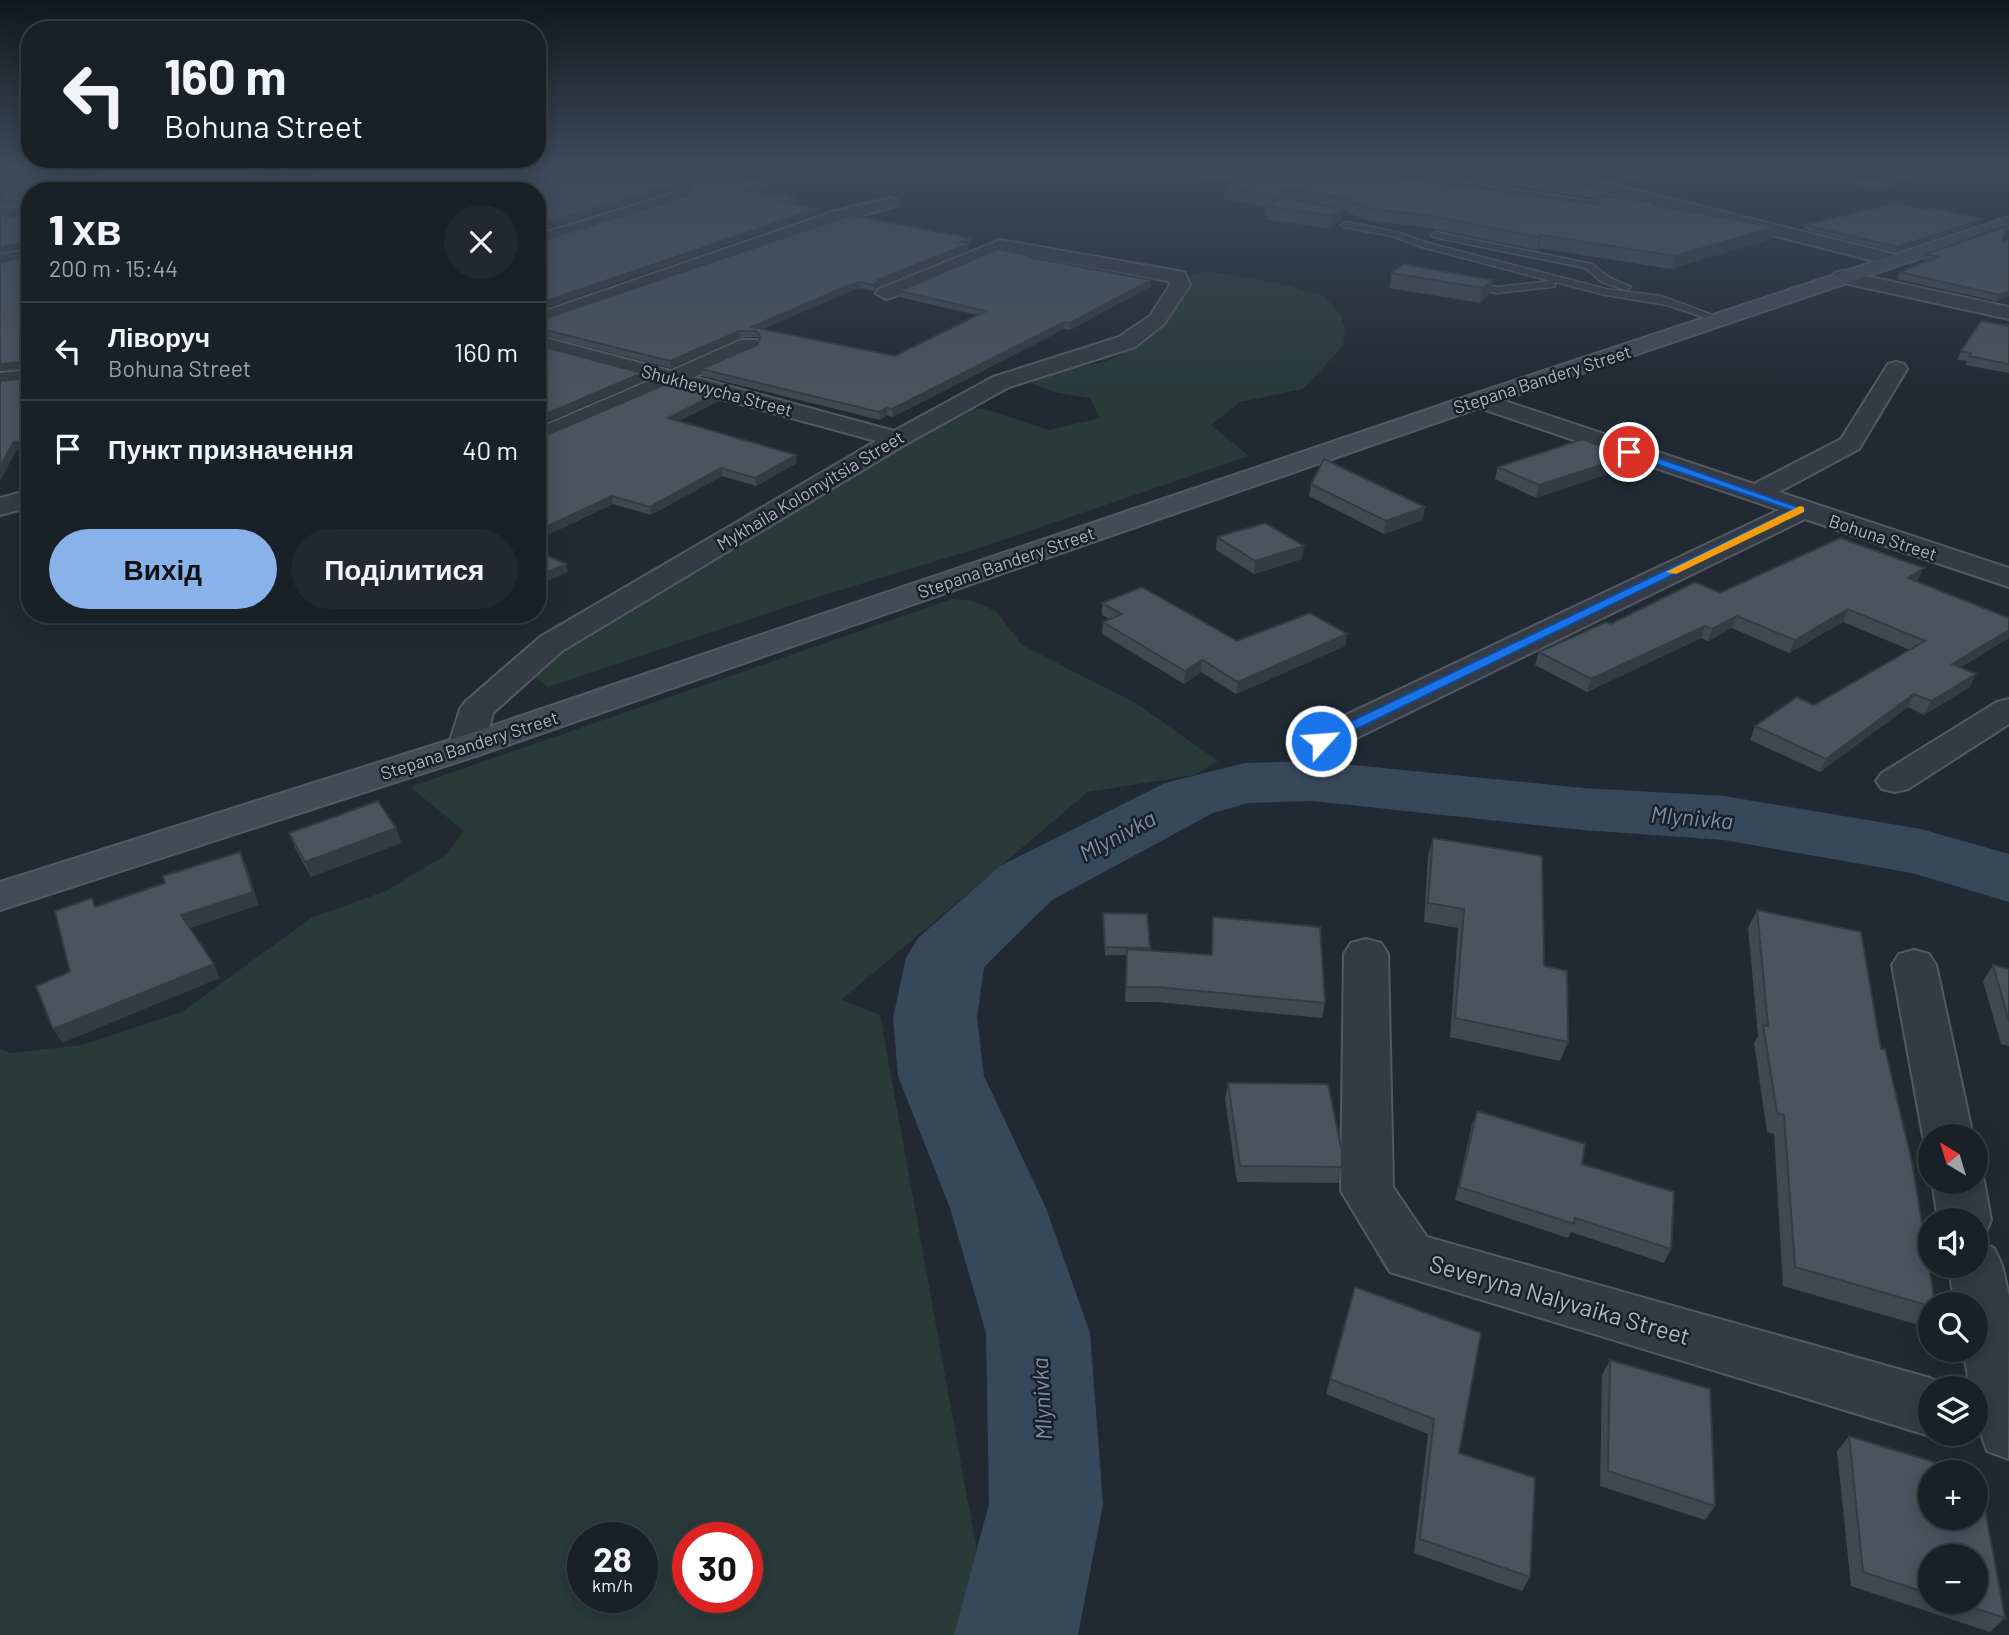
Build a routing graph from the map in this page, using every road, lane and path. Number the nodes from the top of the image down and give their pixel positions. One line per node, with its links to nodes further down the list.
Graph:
1 (768, 240): 15 (street)
2 (1414, 240): 11 (lane)
3 (1460, 240): 13 (lane)
4 (1813, 240): 8 (street)
5 (1954, 240): 8 (main road, Stepana Bandery Street)
6 (21, 256): 7 (street)
7 (0, 260)
8 (1894, 260): 9 (main road, Stepana Bandery Street)
9 (1842, 277): 14 (street); 16 (main road, Stepana Bandery Street)
10 (1459, 283): 11 (lane)
11 (1570, 283): 13 (lane)
12 (886, 293): 25 (street, Mykhaila Kolomyitsia Street)
13 (1668, 302): 16 (lane)
14 (2009, 313)
15 (546, 318)
16 (1720, 320): 23 (main road, Stepana Bandery Street)
17 (546, 344): 20 (street, Shukhevycha Street)
18 (749, 345): 20 (street)
19 (1896, 369): 26 (street)
20 (674, 377): 24 (street); 25 (street, Shukhevycha Street)
21 (21, 378): 22 (street)
22 (0, 380)
23 (1479, 400): 26 (street, Bohuna Street); 33 (main road, Stepana Bandery Street)
24 (546, 434)
25 (897, 439): 33 (street, Mykhaila Kolomyitsia Street)
26 (1755, 494): 29 (street, Bohuna Street)
27 (21, 501): 28 (street)
28 (0, 508)
29 (1801, 510): 30 (street, Bohuna Street); 32 (street)
30 (2009, 578)
31 (2009, 709): 34 (street)
32 (1321, 741)
33 (466, 747): 35 (main road, Stepana Bandery Street)
34 (1895, 781)
35 (0, 896)
36 (1366, 954): 40 (street, Severyna Nalyvaika Street)
37 (1914, 965): 38 (street)
38 (1946, 1124)
39 (1978, 1278): 42 (street)
40 (1918, 1403)
41 (1988, 1424): 42 (street)
42 (2009, 1430)

